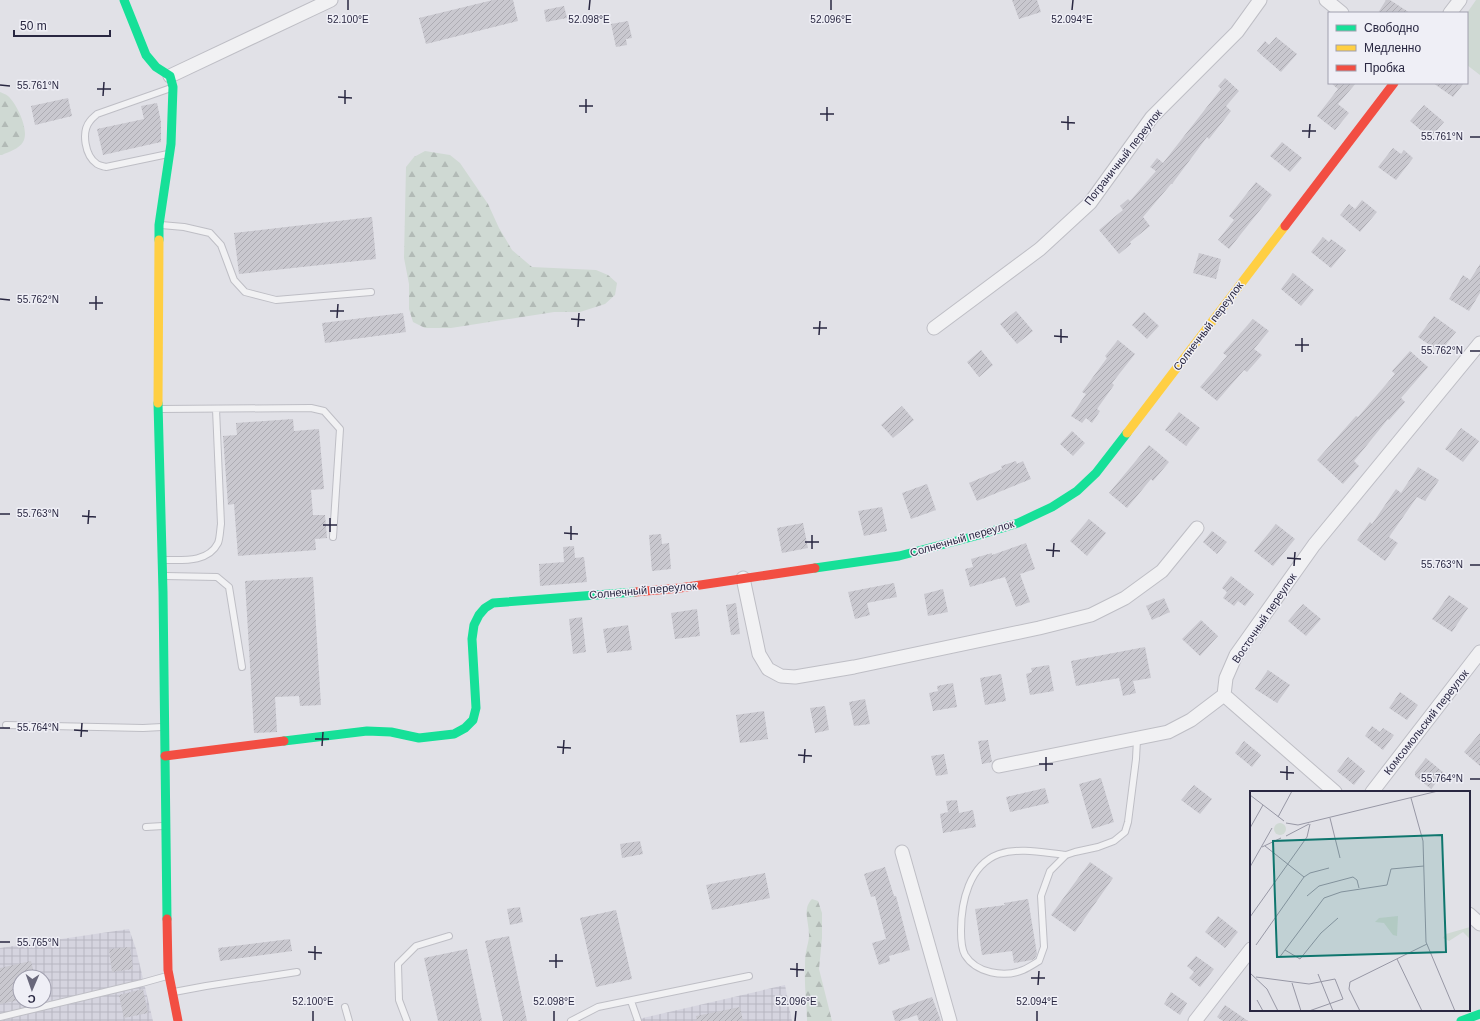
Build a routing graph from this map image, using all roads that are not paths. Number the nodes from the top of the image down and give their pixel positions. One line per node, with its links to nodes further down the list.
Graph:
1 (124, 0): 8 (street)
2 (331, 0): 8 (street)
3 (1260, 0): 13 (street, Пограничный переулок)
4 (1326, 0): 6 (street)
5 (1460, 0): 7 (street)
6 (1341, 12)
7 (1451, 12)
8 (171, 82): 10 (street); 10 (lane)
9 (1393, 84): 21 (street, Солнечный переулок)
10 (170, 153): 11 (street)
11 (159, 225): 12 (lane); 15 (street)
12 (371, 292)
13 (934, 328)
14 (1480, 343): 24 (street, Восточный переулок)
15 (158, 409): 16 (lane); 19 (street)
16 (216, 409): 18 (lane); 19 (lane)
17 (1198, 528): 21 (street)
18 (333, 537)
19 (162, 560): 20 (street)
20 (163, 576): 23 (lane); 26 (street)
21 (743, 578): 28 (street, Солнечный переулок)
22 (1480, 652): 31 (street, Комсомольский переулок)
23 (242, 667)
24 (1224, 695): 27 (street); 30 (street)
25 (6, 725): 26 (lane)
26 (165, 727): 28 (street)
27 (1138, 739): 29 (street); 35 (lane)
28 (165, 756): 33 (street)
29 (999, 766)
30 (1334, 791)
31 (1373, 791)
32 (146, 826): 33 (lane)
33 (165, 826): 41 (street)
34 (902, 852): 53 (street)
35 (1066, 855): 35 (lane)
36 (1470, 915): 37 (street)
37 (1480, 924)
38 (449, 936): 50 (lane)
39 (1250, 950): 54 (street)
40 (296, 972): 43 (lane)
41 (169, 975): 43 (street); 47 (lane)
42 (749, 976): 44 (lane)
43 (172, 992): 48 (street)
44 (631, 1001): 51 (lane); 52 (lane)
45 (345, 1007): 49 (lane)
46 (1480, 1014): 55 (street)
47 (0, 1017)
48 (178, 1021)
49 (349, 1021)
50 (407, 1021)
51 (571, 1021)
52 (638, 1021)
53 (950, 1021)
54 (1195, 1021)
55 (1461, 1021)

